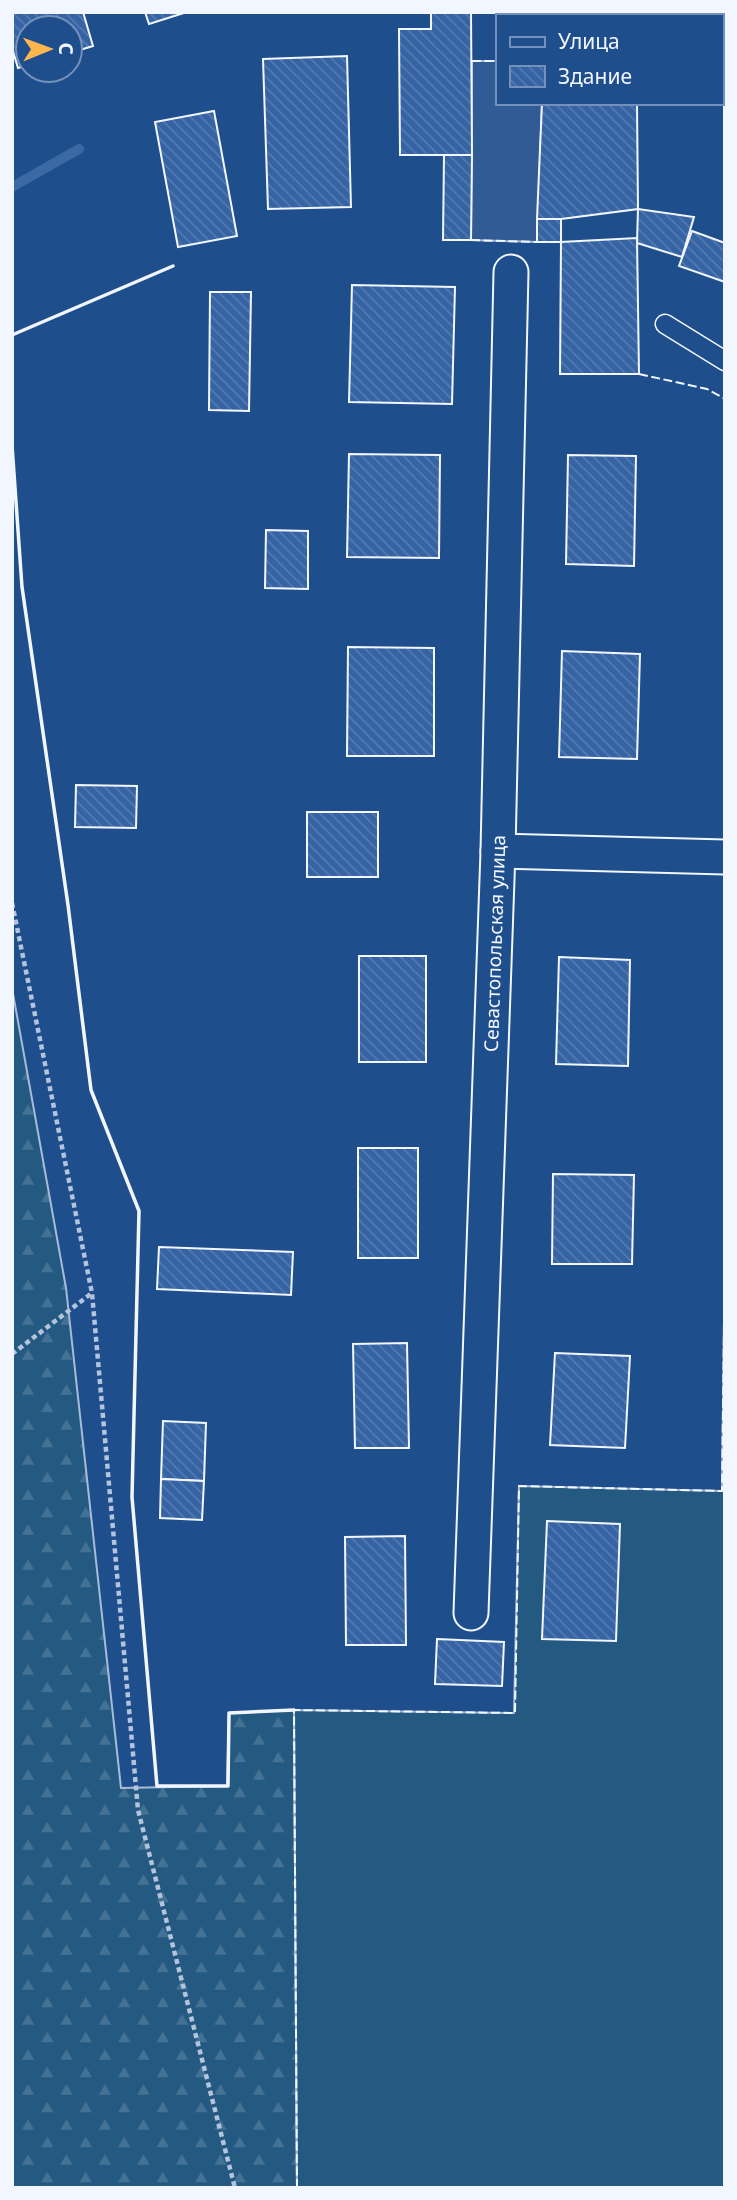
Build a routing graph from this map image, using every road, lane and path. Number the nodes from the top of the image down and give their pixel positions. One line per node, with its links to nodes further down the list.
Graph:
1 (511, 272): 4 (street, Севастопольская улица)
2 (666, 324): 3 (lane)
3 (725, 361)
4 (498, 851): 5 (street); 9 (street, Севастопольская улица)
5 (725, 857)
6 (12, 903): 7 (path)
7 (92, 1293): 8 (path); 10 (path)
8 (12, 1354)
9 (471, 1613)
10 (235, 2188)

